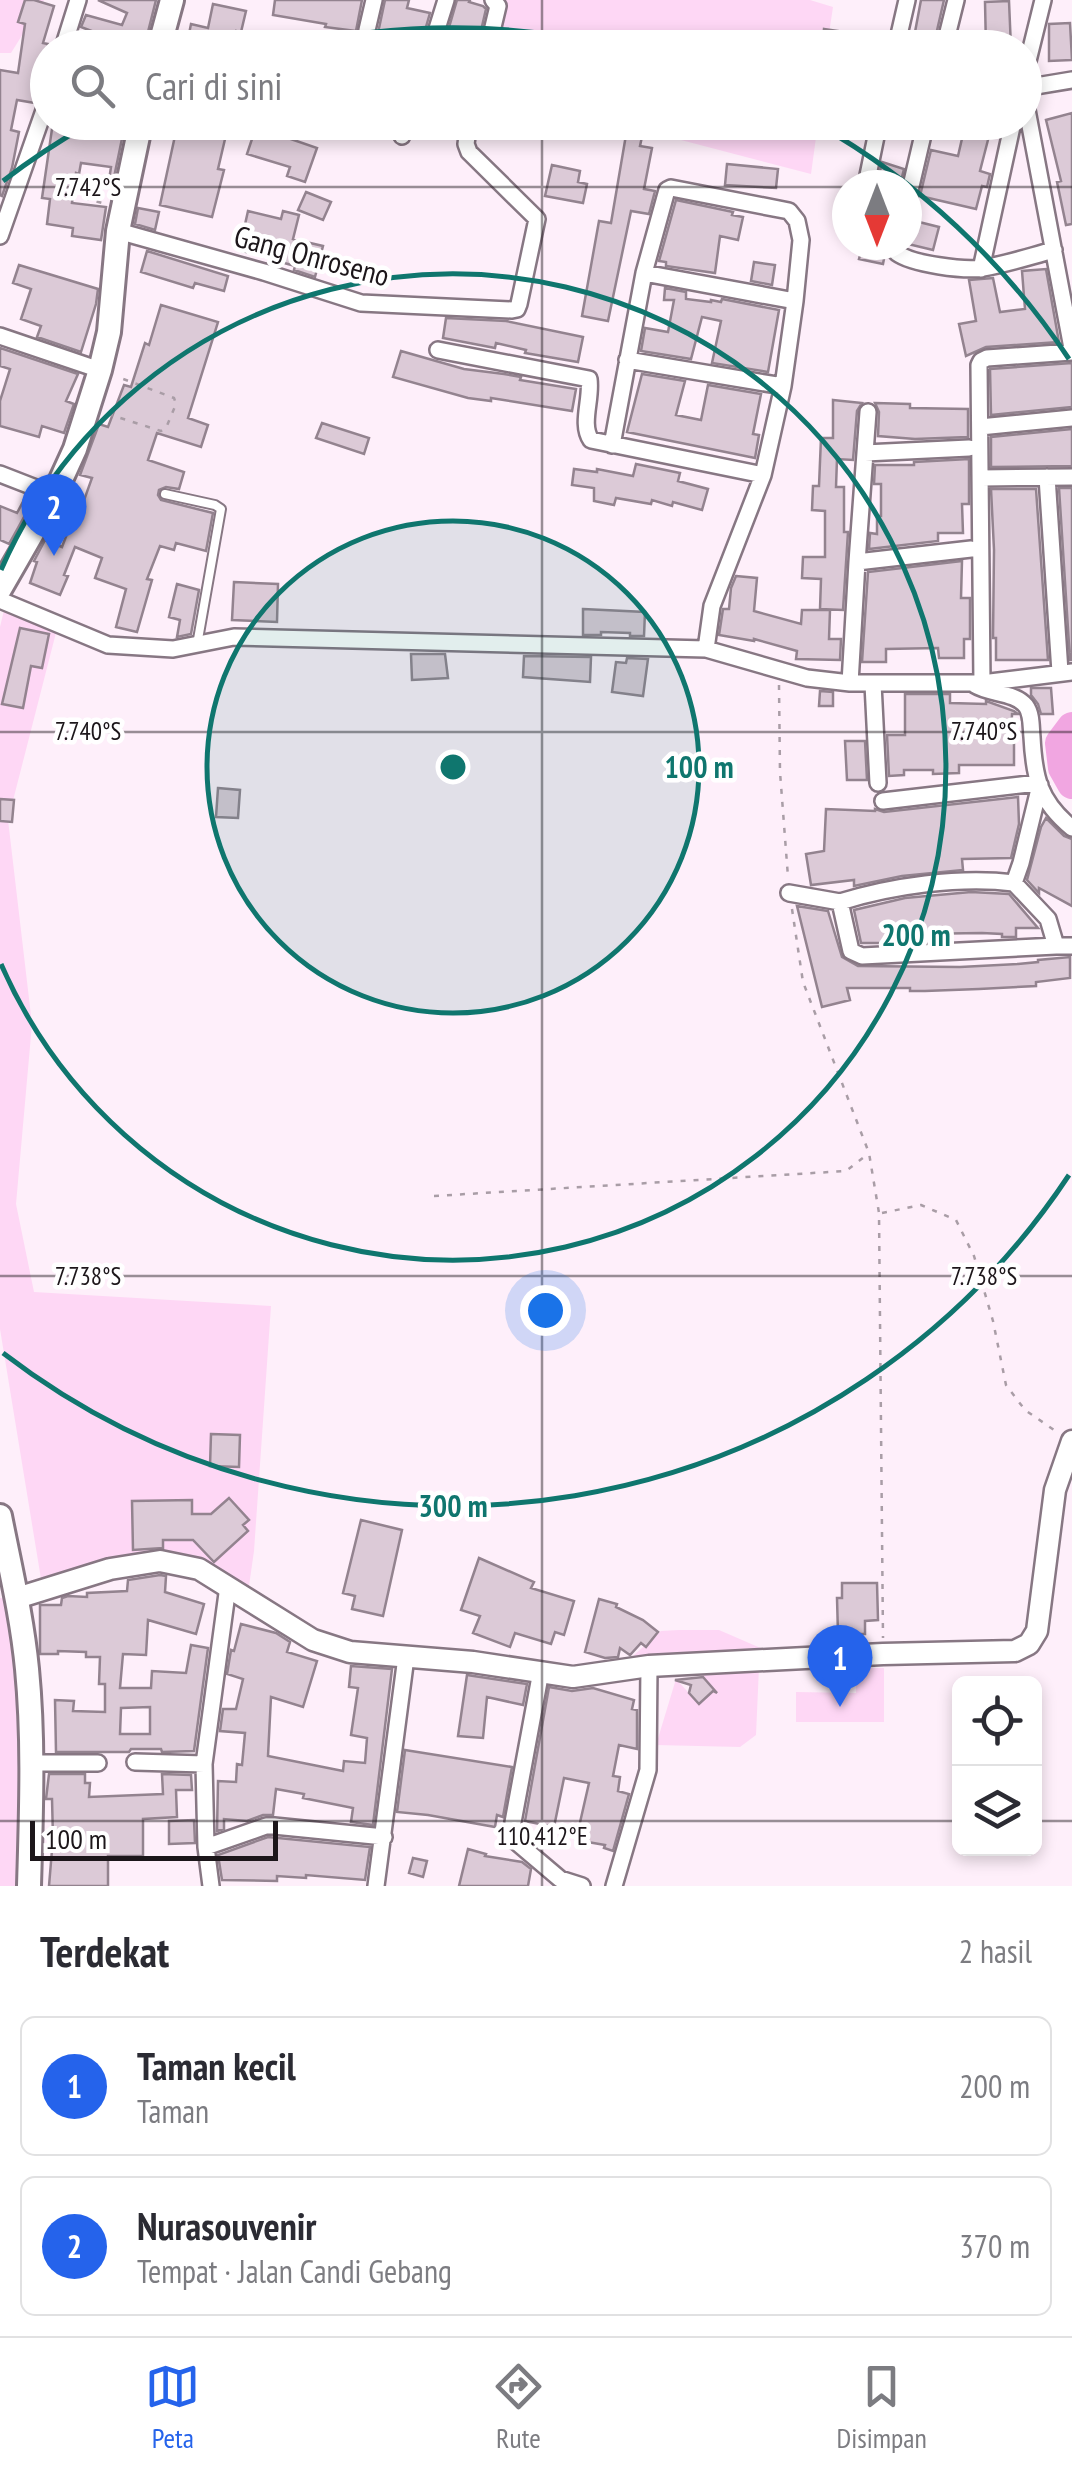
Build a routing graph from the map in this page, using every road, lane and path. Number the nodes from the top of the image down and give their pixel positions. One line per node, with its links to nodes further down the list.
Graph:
1 (78, 0): 9 (street)
2 (172, 0): 10 (main road)
3 (374, 0): 11 (street)
4 (446, 0): 12 (street)
5 (493, 0): 13 (street)
6 (907, 0): 14 (street)
7 (956, 0): 15 (street)
8 (1044, 0): 16 (street)
9 (69, 30)
10 (164, 30)
11 (367, 30)
12 (437, 30)
13 (492, 30)
14 (900, 30)
15 (948, 30)
16 (1036, 30)
17 (1072, 80): 18 (street)
18 (1042, 87)
19 (34, 140): 29 (street)
20 (137, 140): 28 (main road)
21 (467, 140): 28 (street, Gang Onroseno)
22 (876, 140): 26 (street)
23 (922, 140): 27 (street)
24 (1009, 140): 32 (street)
25 (1032, 140): 30 (street)
26 (869, 170)
27 (915, 170)
28 (118, 231): 39 (main road)
29 (0, 236)
30 (1054, 250): 32 (street); 37 (street)
31 (911, 260): 32 (street)
32 (981, 269)
33 (644, 273): 34 (street); 34 (street); 38 (street)
34 (795, 301): 40 (street)
35 (0, 336): 39 (street)
36 (438, 350): 45 (street)
37 (1072, 350): 44 (street)
38 (628, 360): 40 (street); 45 (street)
39 (100, 370): 41 (main road); 41 (path)
40 (784, 386): 49 (street)
41 (88, 408): 53 (main road)
42 (868, 412): 47 (street)
43 (1072, 418): 44 (street)
44 (980, 427): 50 (street)
45 (612, 445): 49 (street)
46 (969, 448): 47 (street)
47 (866, 453): 56 (street)
48 (0, 474): 53 (street)
49 (763, 475): 60 (street)
50 (982, 478): 51 (street); 64 (street)
51 (1047, 478): 52 (street); 62 (street)
52 (1072, 478)
53 (54, 494): 57 (main road)
54 (165, 494): 59 (lane)
55 (971, 549): 56 (street)
56 (857, 562): 63 (street)
57 (0, 589)
58 (0, 600): 59 (street)
59 (196, 646): 60 (street)
60 (706, 649): 61 (street)
61 (778, 670): 63 (street); 71 (path)
62 (1066, 672): 64 (street)
63 (850, 683): 65 (street)
64 (977, 683): 65 (street); 67 (street)
65 (873, 684): 66 (street)
66 (878, 783)
67 (1038, 784): 68 (street); 69 (street); 70 (street)
68 (883, 801)
69 (1072, 828)
70 (1014, 883): 72 (street); 73 (street)
71 (790, 893): 72 (street); 74 (path)
72 (840, 902): 73 (street)
73 (1064, 946)
74 (869, 1153): 75 (path); 76 (path)
75 (434, 1196)
76 (879, 1213): 77 (path); 81 (path)
77 (1071, 1441): 81 (street)
78 (0, 1516): 80 (main road)
79 (228, 1586): 80 (street); 82 (street); 88 (street)
80 (17, 1598): 86 (main road)
81 (883, 1654): 83 (street)
82 (406, 1657): 84 (street); 89 (street)
83 (650, 1666): 84 (street); 95 (street)
84 (541, 1671): 94 (street)
85 (135, 1762): 88 (street)
86 (30, 1763): 87 (street); 91 (main road)
87 (98, 1763)
88 (204, 1764): 90 (street)
89 (384, 1836): 90 (street); 93 (street)
90 (206, 1848): 92 (street)
91 (28, 1886)
92 (211, 1886)
93 (376, 1886)
94 (582, 1886)
95 (614, 1886)

